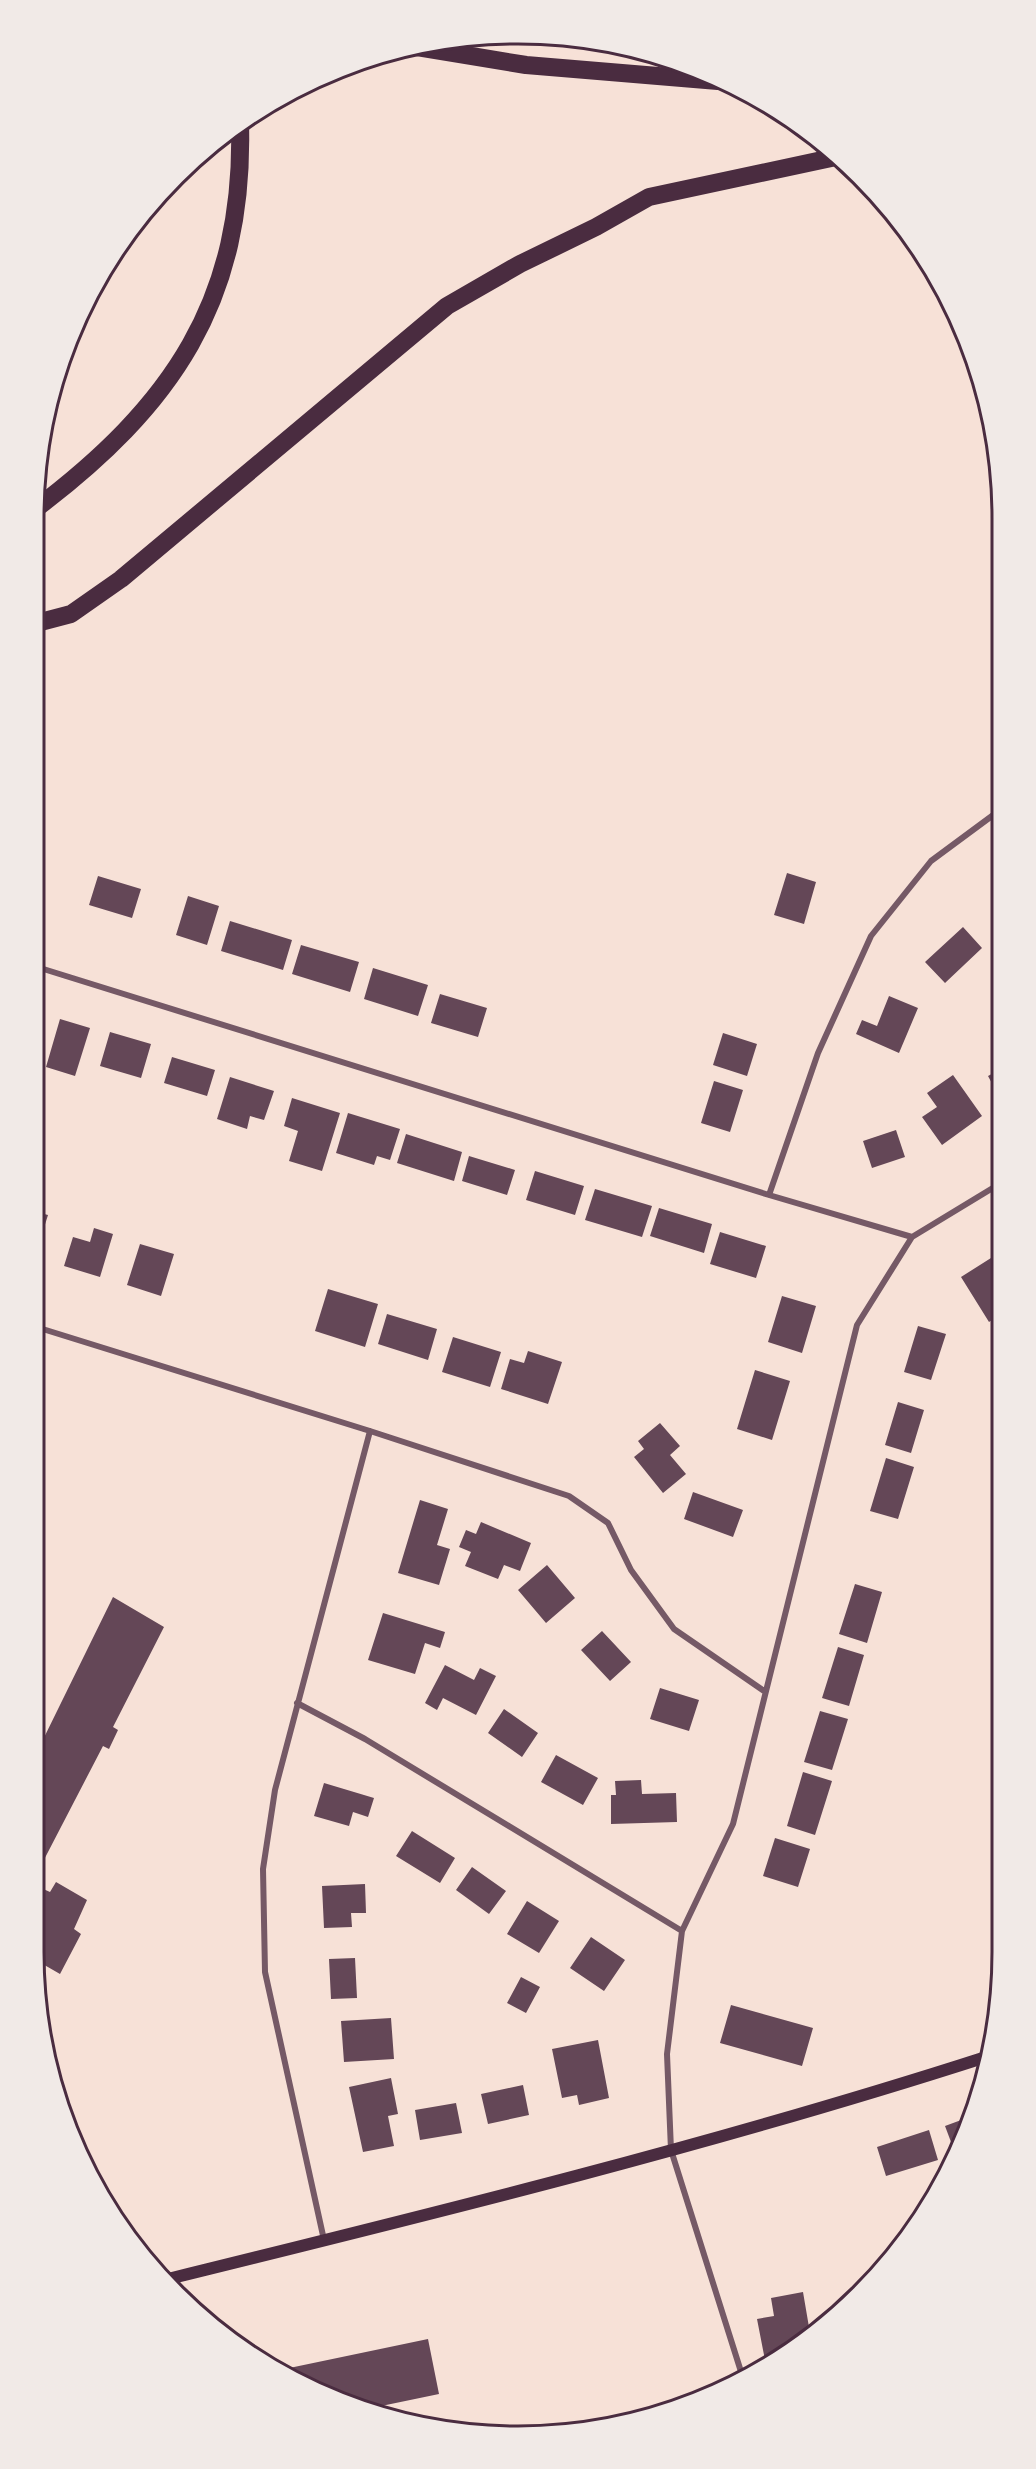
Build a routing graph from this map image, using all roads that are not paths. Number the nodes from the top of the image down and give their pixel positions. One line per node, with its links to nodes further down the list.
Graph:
1 (439, 51): 2 (highway)
2 (698, 79)
3 (240, 134): 5 (highway)
4 (828, 159): 6 (highway)
5 (45, 502)
6 (44, 621)
7 (992, 816): 10 (street)
8 (44, 969): 10 (street)
9 (992, 1188): 11 (street)
10 (769, 1195): 11 (street)
11 (912, 1237): 14 (street)
12 (44, 1329): 13 (street)
13 (370, 1431): 14 (street); 15 (street)
14 (764, 1691): 16 (street)
15 (297, 1703): 16 (street); 19 (street)
16 (682, 1931): 18 (street)
17 (979, 2059): 18 (main road)
18 (671, 2150): 19 (main road); 21 (street)
19 (324, 2240): 20 (main road)
20 (173, 2278)
21 (740, 2370)

